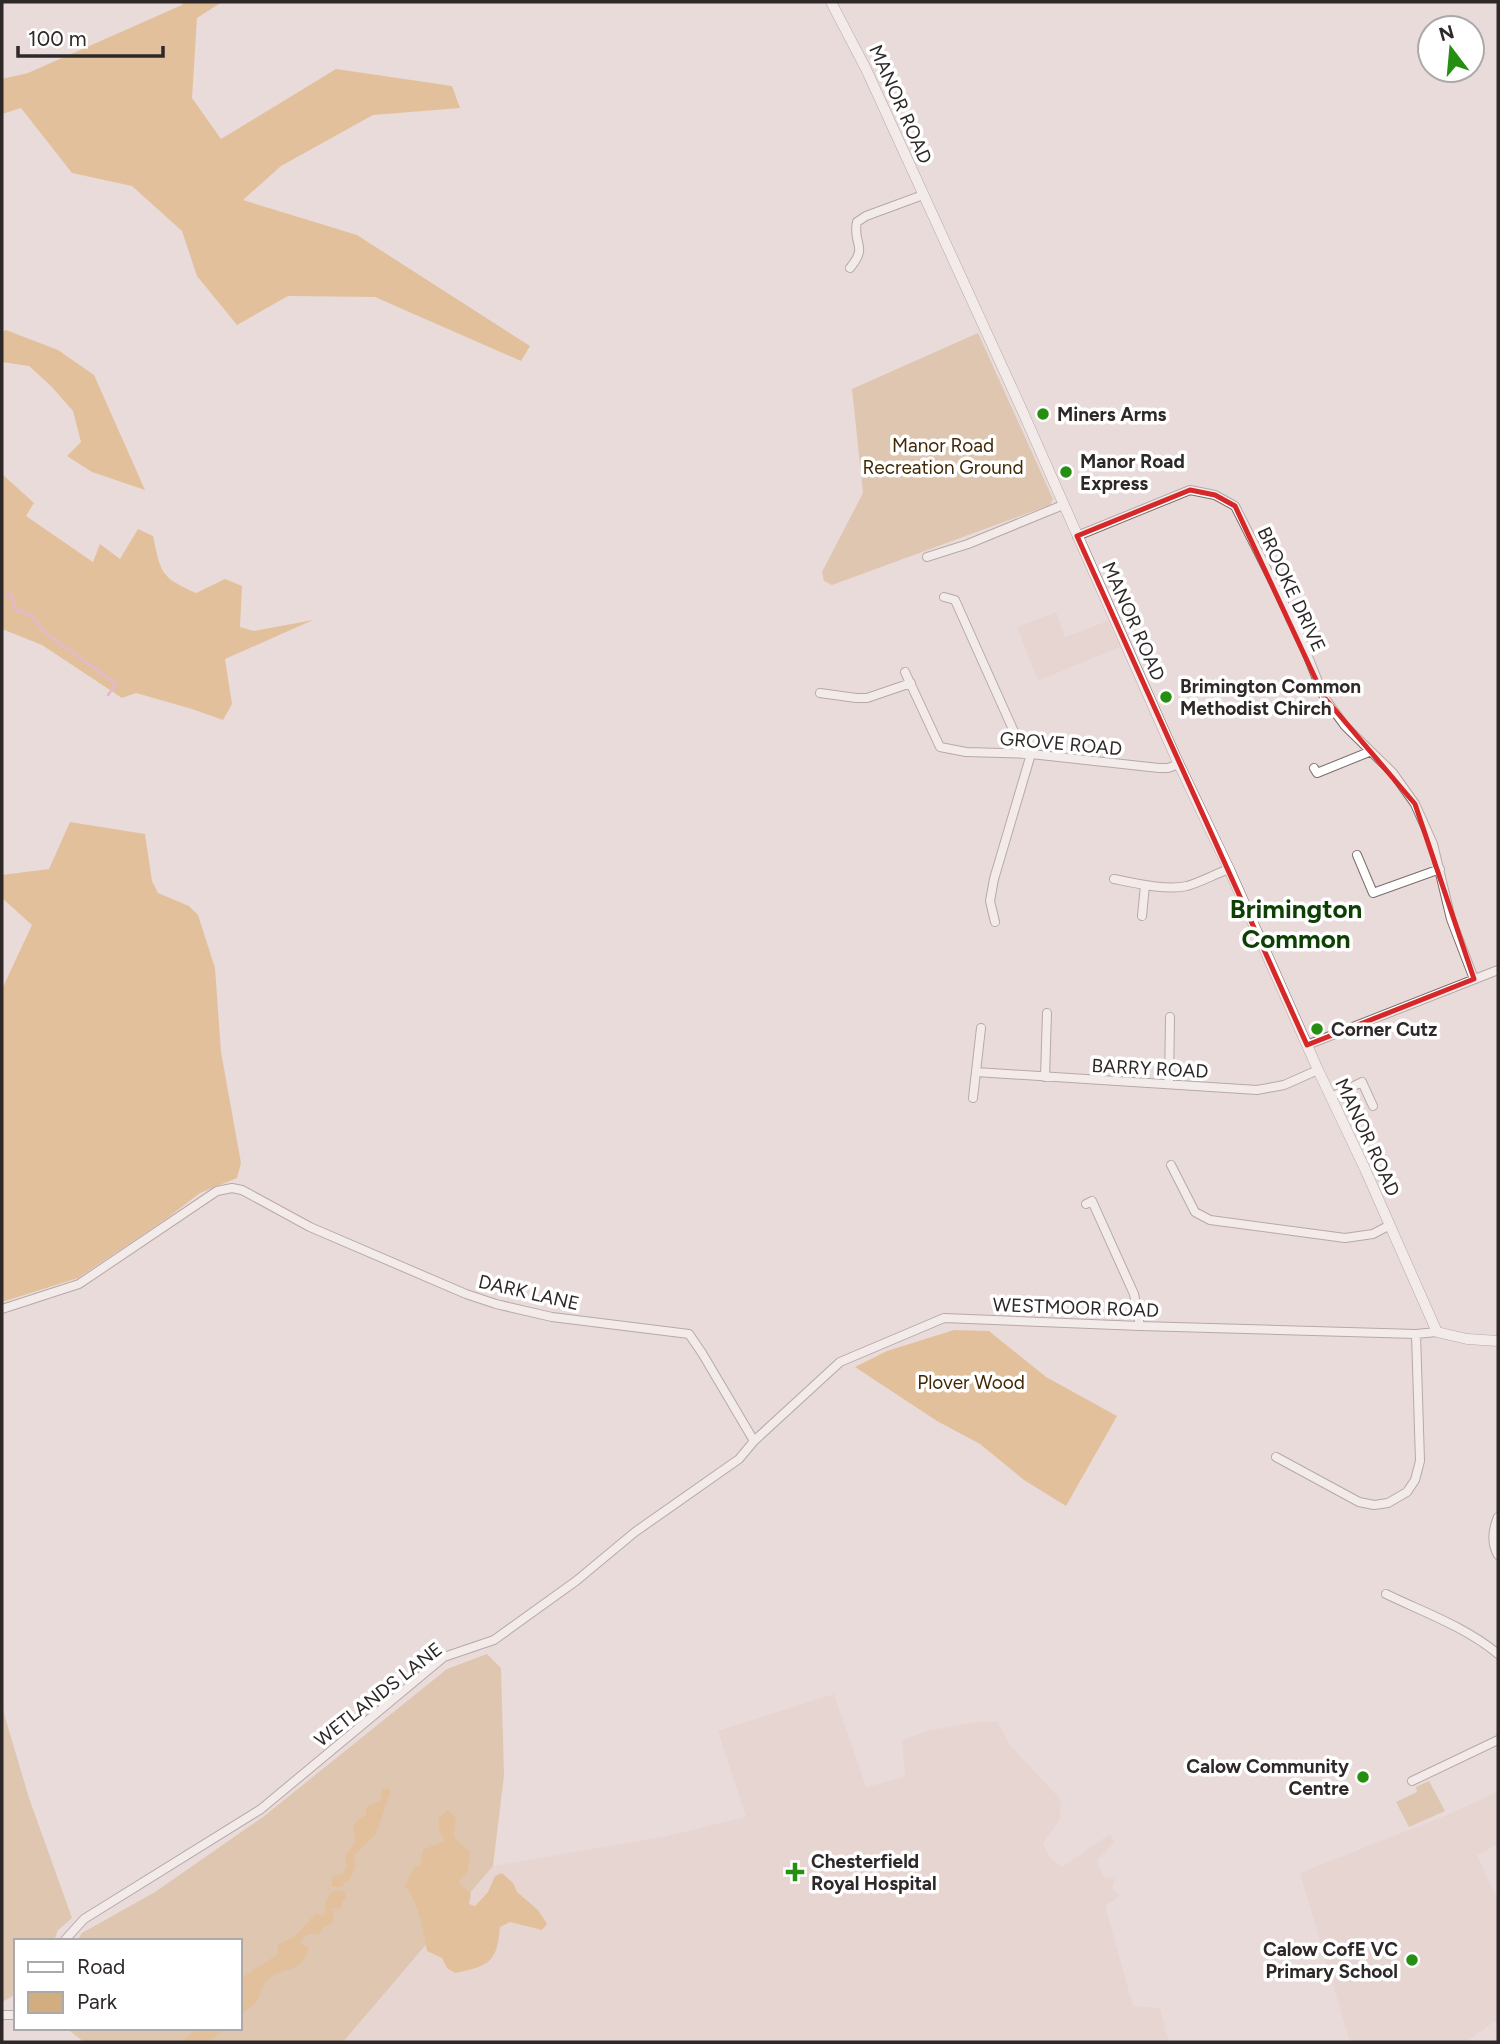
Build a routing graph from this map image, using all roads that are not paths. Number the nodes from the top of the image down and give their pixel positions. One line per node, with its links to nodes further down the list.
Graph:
1 (831, 2): 2 (street, MANOR ROAD)
2 (923, 195): 3 (street); 4 (street, MANOR ROAD)
3 (850, 268)
4 (1063, 505): 5 (street, MANOR ROAD); 6 (street)
5 (1077, 536): 11 (street, BROOKE DRIVE); 13 (street, MANOR ROAD)
6 (927, 557)
7 (944, 597): 12 (street)
8 (905, 672): 9 (street)
9 (911, 683): 10 (street); 12 (street, GROVE ROAD)
10 (820, 693)
11 (1369, 752): 14 (street); 17 (street, BROOKE DRIVE)
12 (1027, 754): 13 (street, GROVE ROAD); 21 (street)
13 (1179, 764): 16 (street, MANOR ROAD)
14 (1314, 768)
15 (1357, 855): 17 (street)
16 (1229, 869): 19 (street); 27 (street, MANOR ROAD)
17 (1440, 870): 23 (street, BROOKE DRIVE)
18 (1114, 879): 19 (street)
19 (1144, 885): 20 (street)
20 (1142, 916)
21 (995, 922)
22 (1498, 970): 23 (street)
23 (1475, 979): 27 (street)
24 (1047, 1013): 30 (street)
25 (1170, 1017): 31 (street)
26 (981, 1028): 29 (street)
27 (1307, 1045): 28 (street, MANOR ROAD)
28 (1318, 1070): 31 (street, BARRY ROAD); 32 (street, MANOR ROAD)
29 (976, 1072): 30 (street, BARRY ROAD); 33 (street)
30 (1045, 1077): 31 (street, BARRY ROAD)
31 (1169, 1084)
32 (1331, 1097): 34 (street); 37 (street, MANOR ROAD)
33 (974, 1098)
34 (1373, 1106)
35 (1171, 1165): 37 (street)
36 (1086, 1204): 39 (street)
37 (1390, 1225): 40 (street, MANOR ROAD)
38 (2, 1309): 43 (street, DARK LANE)
39 (1140, 1326): 41 (street, WESTMOOR ROAD); 43 (street, WESTMOOR ROAD)
40 (1437, 1332): 41 (street, WESTMOOR ROAD); 42 (street)
41 (1416, 1334): 44 (street)
42 (1498, 1341)
43 (754, 1441): 51 (street, WETLANDS LANE)
44 (1276, 1457)
45 (1498, 1517): 46 (street)
46 (1498, 1555)
47 (1385, 1594): 48 (street)
48 (1498, 1654)
49 (1497, 1744): 50 (street)
50 (1412, 1781)
51 (66, 1939)

